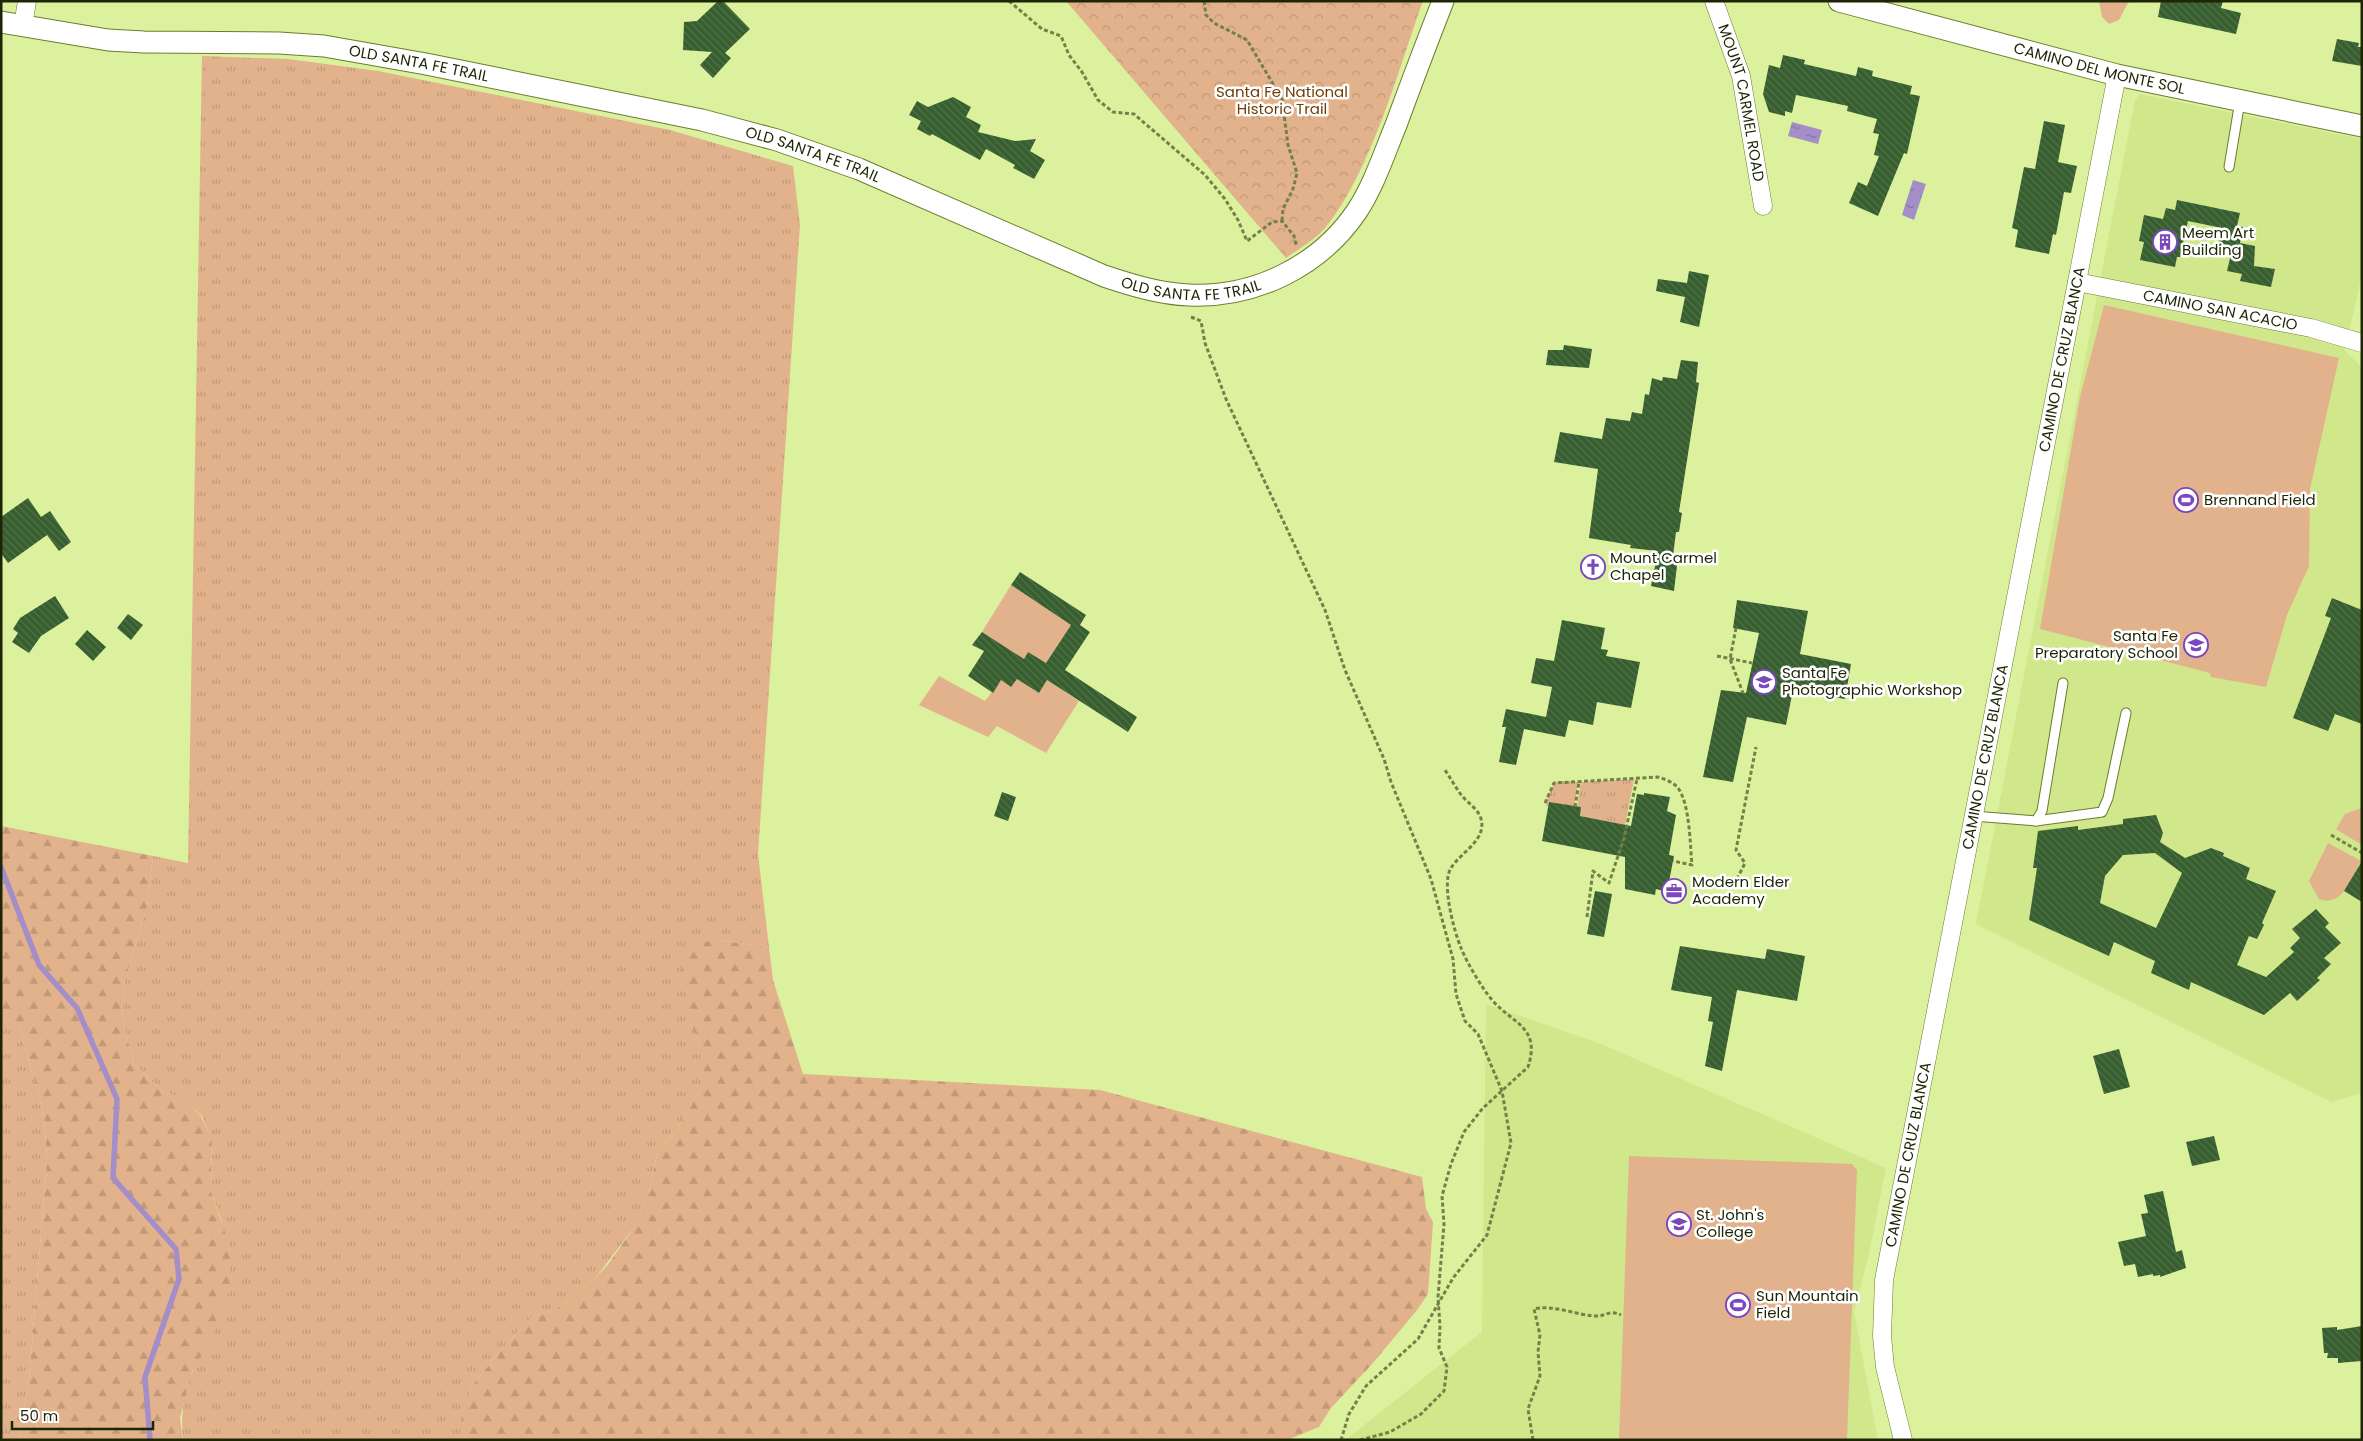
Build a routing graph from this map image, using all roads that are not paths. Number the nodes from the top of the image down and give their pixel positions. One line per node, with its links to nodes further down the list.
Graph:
1 (27, 1): 6 (street)
2 (1443, 1): 6 (street, OLD SANTA FE TRAIL)
3 (1714, 1): 11 (street, MOUNT CARMEL ROAD)
4 (1839, 1): 7 (street, CAMINO DEL MONTE SOL)
5 (1, 22): 6 (street, OLD SANTA FE TRAIL)
6 (23, 26)
7 (2117, 76): 8 (street, CAMINO DEL MONTE SOL); 12 (street, CAMINO DE CRUZ BLANCA)
8 (2240, 101): 9 (street, CAMINO DEL MONTE SOL); 10 (lane)
9 (2362, 126)
10 (2229, 167)
11 (1764, 206)
12 (2077, 282): 13 (street, CAMINO SAN ACACIO); 16 (street, CAMINO DE CRUZ BLANCA)
13 (2361, 341)
14 (2062, 682): 17 (lane)
15 (2126, 713): 17 (lane)
16 (1973, 816): 17 (lane); 18 (street, CAMINO DE CRUZ BLANCA)
17 (2036, 820)
18 (1903, 1440)

